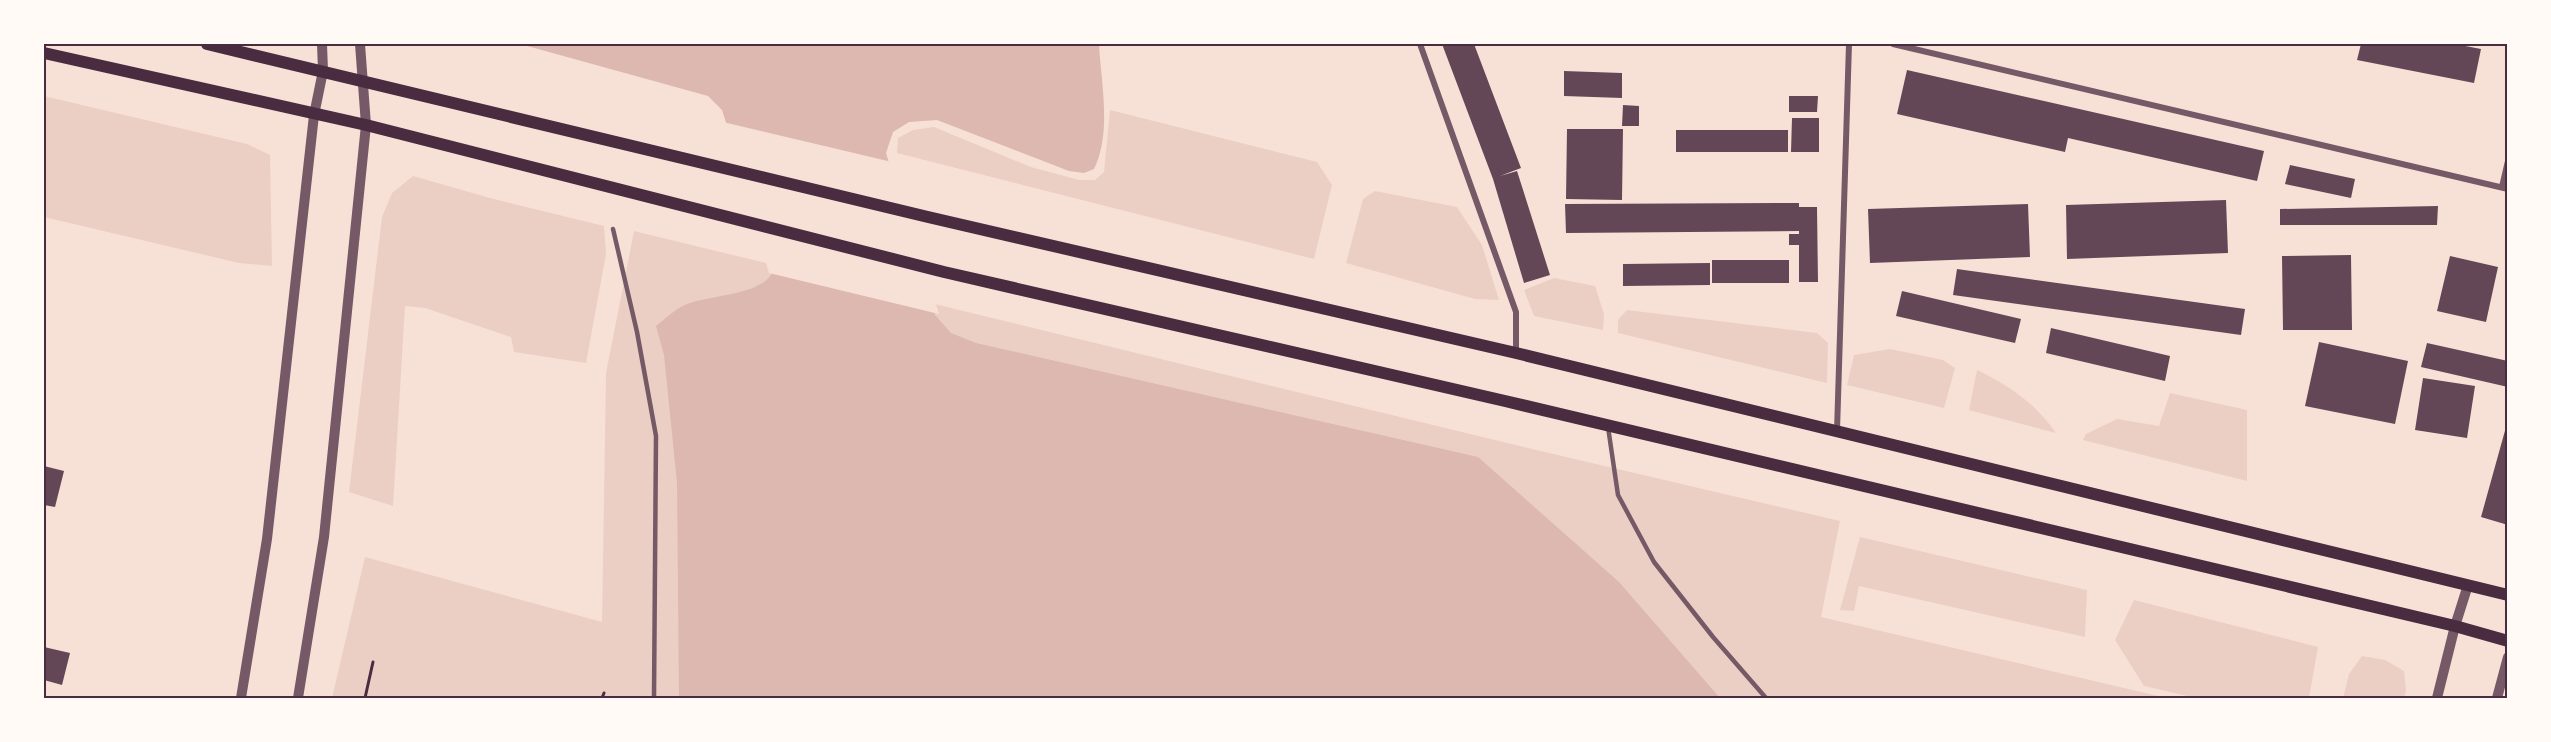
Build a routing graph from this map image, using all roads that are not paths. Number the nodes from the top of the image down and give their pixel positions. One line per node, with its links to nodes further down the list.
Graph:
1 (207, 44): 8 (main road)
2 (322, 44): 8 (street)
3 (360, 44): 9 (street)
4 (1420, 44): 15 (street)
5 (1849, 44): 17 (street)
6 (1893, 44): 13 (street)
7 (44, 53): 10 (main road)
8 (323, 71): 9 (main road); 10 (street)
9 (361, 79): 11 (street); 15 (main road)
10 (314, 115): 11 (main road); 23 (street)
11 (366, 125): 16 (main road); 24 (street)
12 (2508, 161): 13 (street)
13 (2505, 188)
14 (613, 229): 25 (lane)
15 (1516, 353): 17 (main road)
16 (1608, 425): 20 (main road); 26 (lane)
17 (1837, 432): 18 (main road)
18 (2468, 585): 19 (main road); 20 (street)
19 (2508, 595)
20 (2455, 626): 21 (main road); 27 (street)
21 (2508, 641)
22 (2508, 657): 28 (street)
23 (241, 699)
24 (298, 699)
25 (654, 699)
26 (1766, 699)
27 (2437, 699)
28 (2497, 699)

